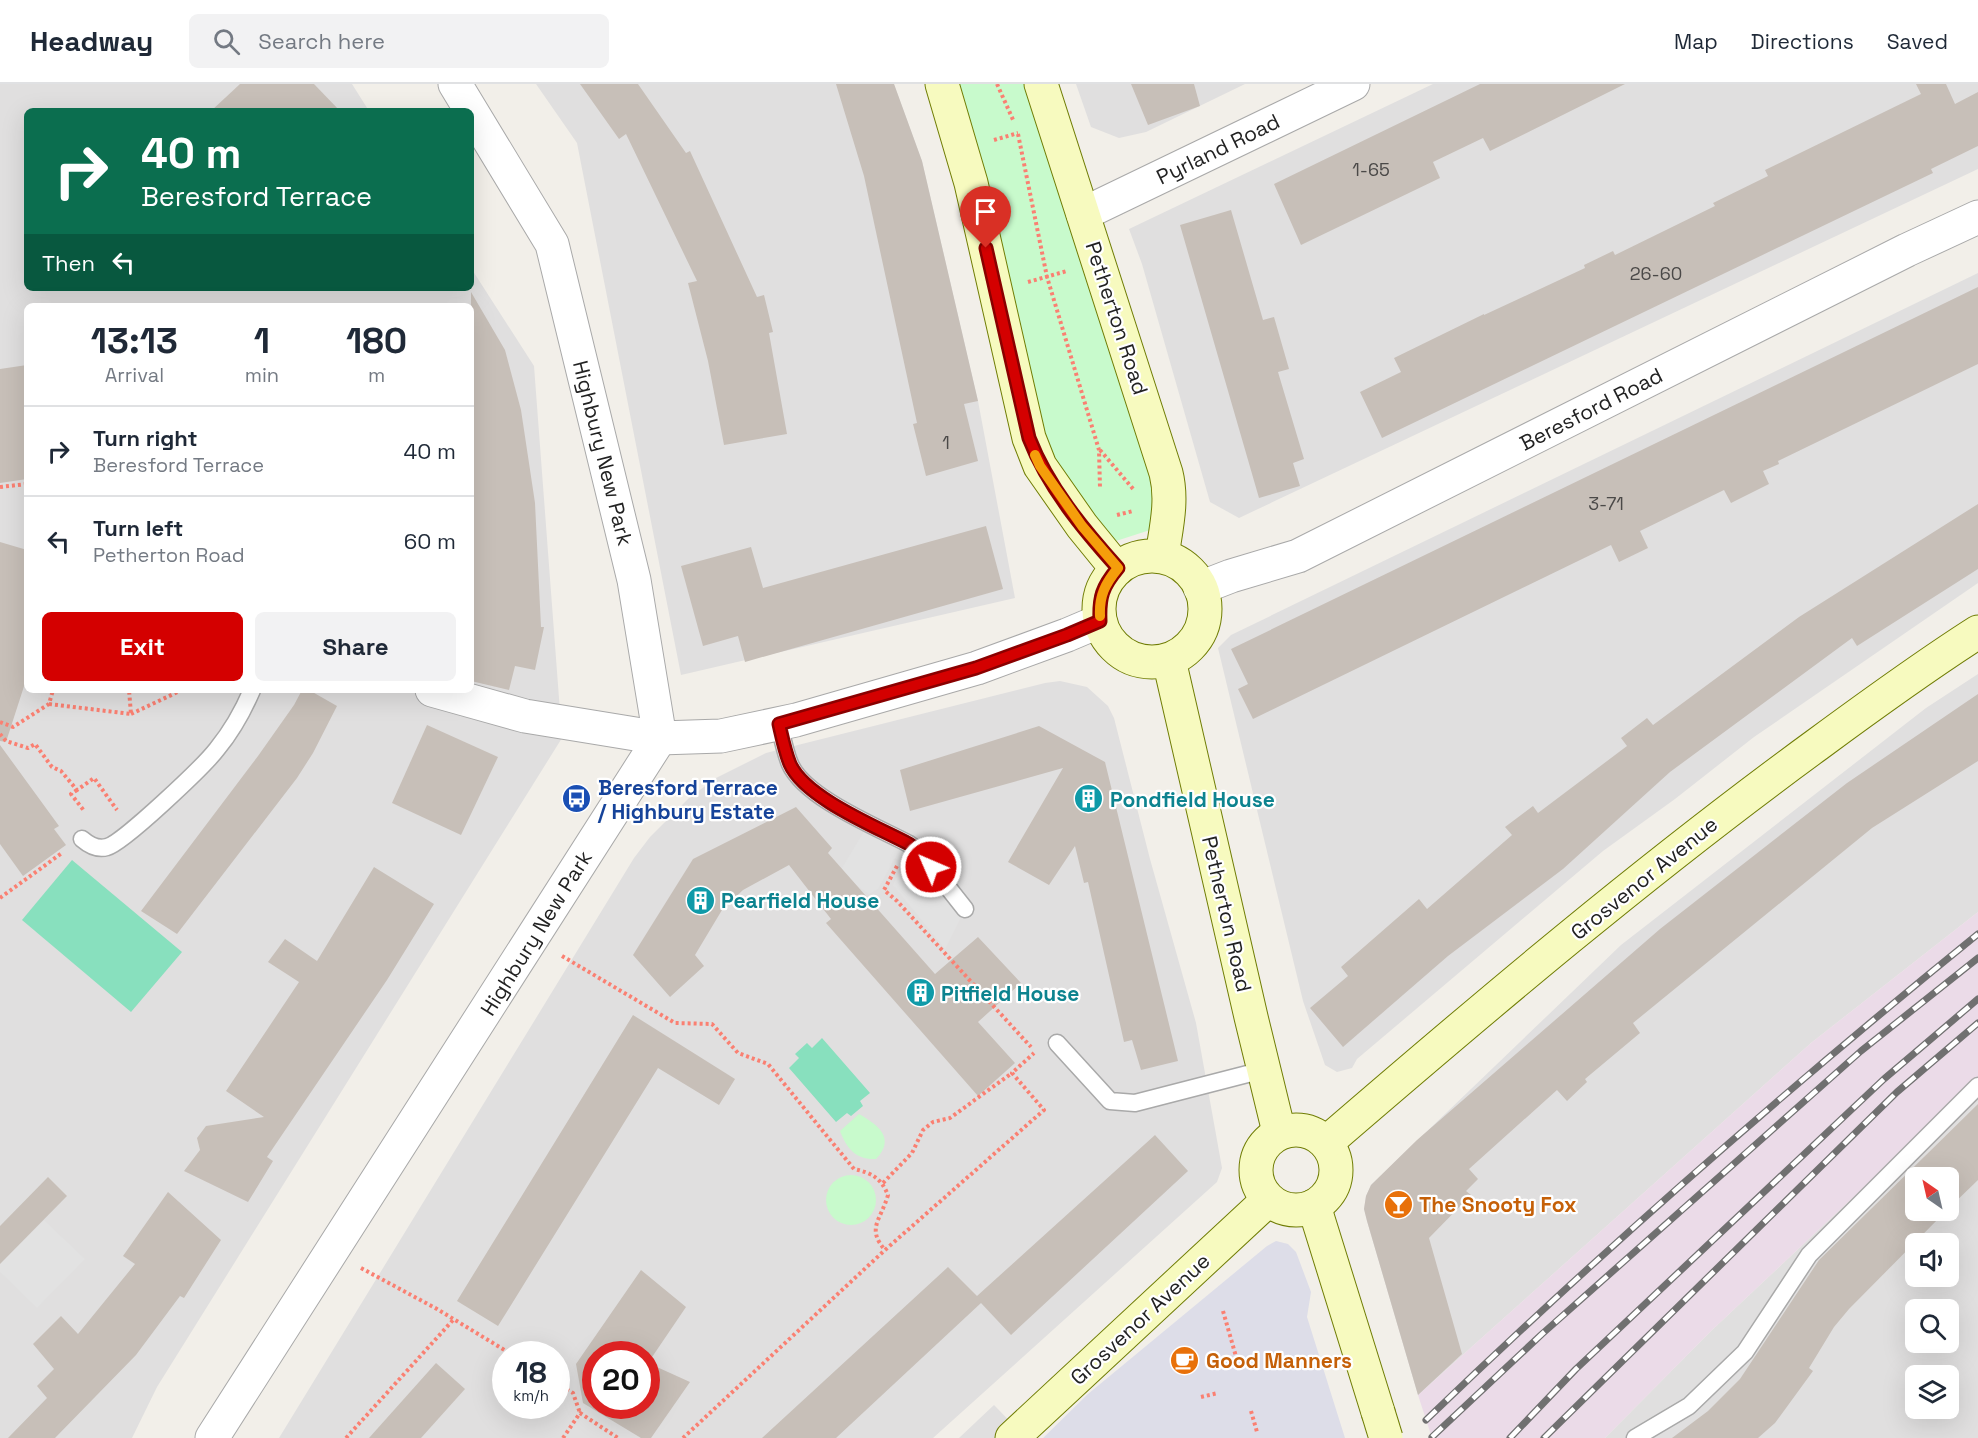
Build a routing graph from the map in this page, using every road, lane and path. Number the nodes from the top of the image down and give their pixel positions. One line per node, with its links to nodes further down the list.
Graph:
1 (455, 84): 6 (street, Highbury New Park)
2 (942, 84): 24 (street)
3 (997, 84): 9 (path)
4 (1041, 84): 11 (street, Petherton Road)
5 (1353, 84): 11 (street, Pyrland Road)
6 (470, 108)
7 (474, 115): 39 (street, Highbury New Park)
8 (1026, 130): 9 (path)
9 (1018, 133): 10 (path); 14 (path)
10 (986, 143)
11 (1083, 214): 23 (street, Petherton Road)
12 (1978, 217): 25 (street, Beresford Road)
13 (1078, 268): 14 (path)
14 (1047, 277): 15 (path); 16 (path)
15 (1027, 283)
16 (1099, 450): 19 (path); 20 (path)
17 (24, 483): 18 (path)
18 (0, 487)
19 (1137, 493)
20 (1100, 496)
21 (1143, 508): 22 (path)
22 (1111, 516)
23 (1162, 556): 24 (street); 25 (street)
24 (1118, 568): 26 (street)
25 (1200, 588): 28 (street)
26 (1100, 621): 28 (street); 37 (street)
27 (1978, 632): 53 (street, Grosvenor Avenue)
28 (1169, 660): 49 (street, Petherton Road)
29 (52, 693): 34 (path)
30 (129, 693): 35 (path)
31 (176, 693): 35 (path)
32 (250, 693): 41 (lane)
33 (443, 693): 39 (street)
34 (49, 704): 35 (path); 36 (path)
35 (131, 714)
36 (0, 722)
37 (779, 724): 39 (street); 42 (lane)
38 (0, 735): 40 (path)
39 (660, 738): 45 (street, Highbury New Park)
40 (118, 812)
41 (82, 838): 43 (path)
42 (909, 844): 44 (lane); 46 (path)
43 (0, 898)
44 (965, 909)
45 (532, 939): 54 (path); 58 (street, Highbury New Park)
46 (1024, 1039)
47 (1057, 1043): 49 (lane)
48 (1035, 1052): 50 (path)
49 (1263, 1070): 52 (street, Petherton Road)
50 (1012, 1073): 54 (path); 57 (path)
51 (1978, 1086): 76 (lane)
52 (1279, 1132): 53 (street); 55 (street)
53 (1326, 1143): 56 (street)
54 (883, 1183): 57 (path)
55 (1268, 1200): 56 (street); 75 (street, Grosvenor Avenue)
56 (1314, 1206): 68 (street)
57 (885, 1250): 74 (path)
58 (332, 1252): 60 (path); 70 (street, Highbury New Park)
59 (1223, 1311): 62 (path)
60 (454, 1319): 61 (path); 71 (path)
61 (492, 1342)
62 (1237, 1360)
63 (570, 1391): 67 (path)
64 (1218, 1393): 65 (path)
65 (1201, 1397)
66 (1251, 1411): 69 (path)
67 (580, 1413): 72 (path); 73 (path)
68 (1382, 1425)
69 (1257, 1432)
70 (212, 1438)
71 (346, 1438)
72 (563, 1438)
73 (618, 1438)
74 (683, 1438)
75 (1012, 1438)
76 (1635, 1438)

